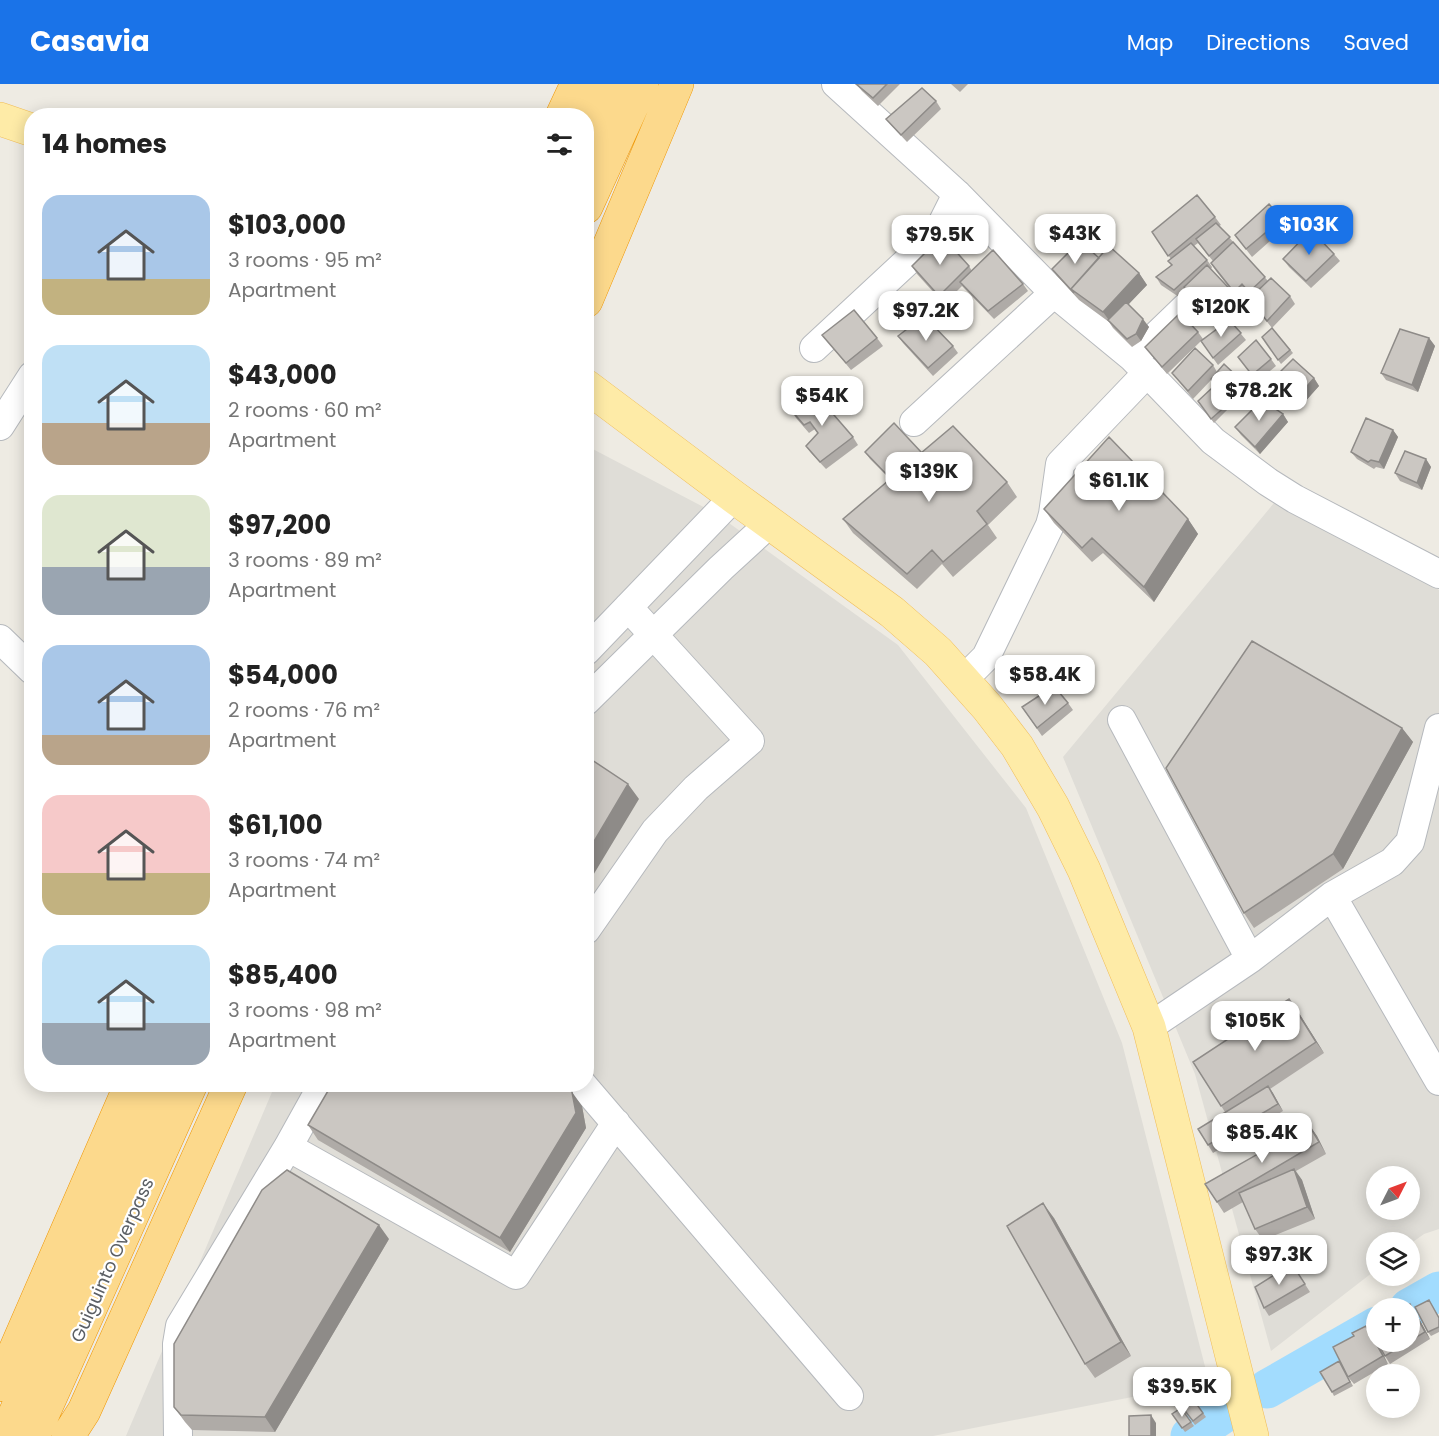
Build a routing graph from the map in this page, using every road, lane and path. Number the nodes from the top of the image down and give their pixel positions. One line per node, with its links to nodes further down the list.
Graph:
1 (577, 84): 6 (highway)
2 (610, 84): 7 (highway)
3 (642, 84): 8 (highway)
4 (677, 84): 10 (highway)
5 (836, 84): 9 (street)
6 (566, 108)
7 (594, 119)
8 (594, 189)
9 (957, 194): 11 (street); 13 (street)
10 (594, 282)
11 (1054, 293): 14 (street); 17 (street)
12 (1186, 308): 14 (street)
13 (814, 348)
14 (1141, 365): 21 (street); 27 (street)
15 (24, 388): 18 (street)
16 (594, 392): 19 (main road)
17 (914, 422)
18 (0, 426)
19 (734, 497): 20 (main road); 22 (street)
20 (770, 523): 23 (street); 27 (main road)
21 (1439, 574)
22 (628, 606): 23 (street); 25 (street)
23 (654, 636): 28 (street); 32 (street)
24 (0, 639): 26 (street)
25 (594, 642)
26 (24, 662)
27 (963, 680): 34 (main road)
28 (594, 693)
29 (1122, 720): 33 (street)
30 (1439, 728): 31 (street)
31 (1332, 896): 33 (street); 35 (street)
32 (594, 919)
33 (1250, 959): 34 (street)
34 (1149, 1027): 50 (main road)
35 (1436, 1076)
36 (128, 1092): 44 (highway)
37 (158, 1092): 46 (highway, Guiguinto Overpass)
38 (187, 1092): 47 (highway, Guiguinto Overpass)
39 (227, 1092): 48 (highway)
40 (319, 1092): 43 (street)
41 (589, 1092): 42 (street)
42 (616, 1123): 43 (street); 45 (street)
43 (288, 1148): 49 (street)
44 (0, 1385)
45 (849, 1396)
46 (5, 1436)
47 (33, 1436)
48 (68, 1436)
49 (178, 1436)
50 (1252, 1436)

